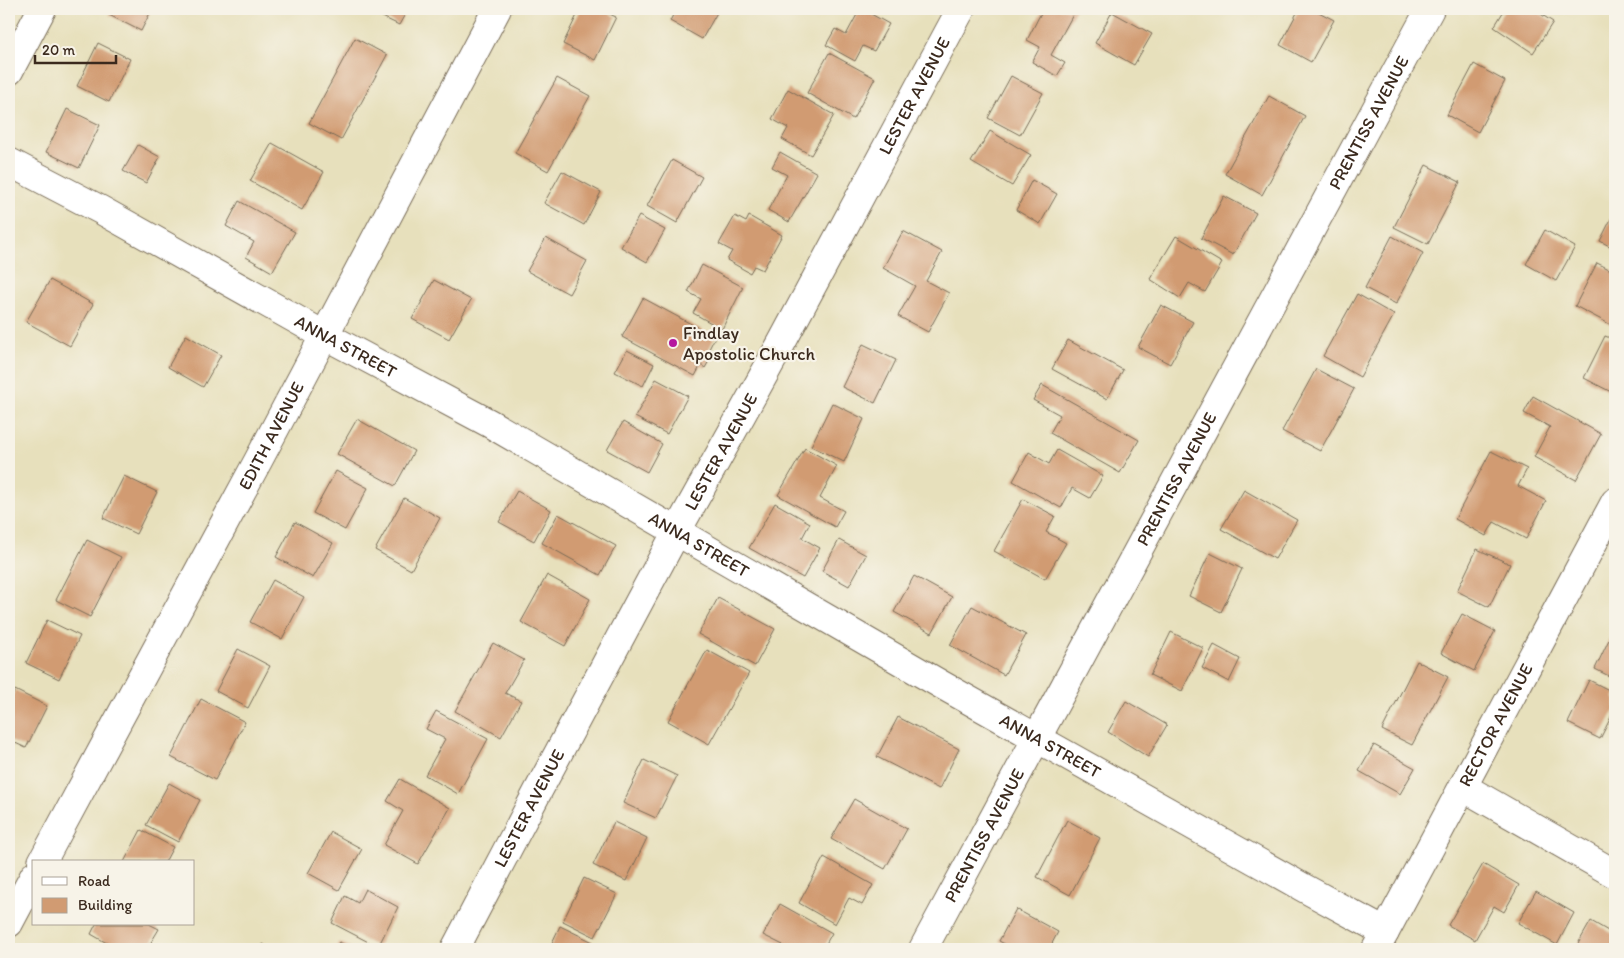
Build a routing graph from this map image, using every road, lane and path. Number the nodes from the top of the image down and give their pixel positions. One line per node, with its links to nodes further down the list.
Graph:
1 (42, 9): 5 (street)
2 (497, 9): 7 (street, EDITH AVENUE)
3 (961, 9): 9 (street, LESTER AVENUE)
4 (1430, 9): 10 (street, PRENTISS AVENUE)
5 (9, 71)
6 (9, 162): 7 (street, ANNA STREET)
7 (324, 335): 9 (street, ANNA STREET); 12 (street, EDITH AVENUE)
8 (1615, 502): 11 (street, RECTOR AVENUE)
9 (677, 531): 10 (street, ANNA STREET); 17 (street, LESTER AVENUE)
10 (1037, 738): 16 (street, ANNA STREET); 18 (street, PRENTISS AVENUE)
11 (1462, 787): 13 (street); 16 (street, RECTOR AVENUE)
12 (43, 860)
13 (1615, 874)
14 (32, 880): 15 (street)
15 (9, 923)
16 (1380, 941)
17 (455, 949)
18 (923, 949)

